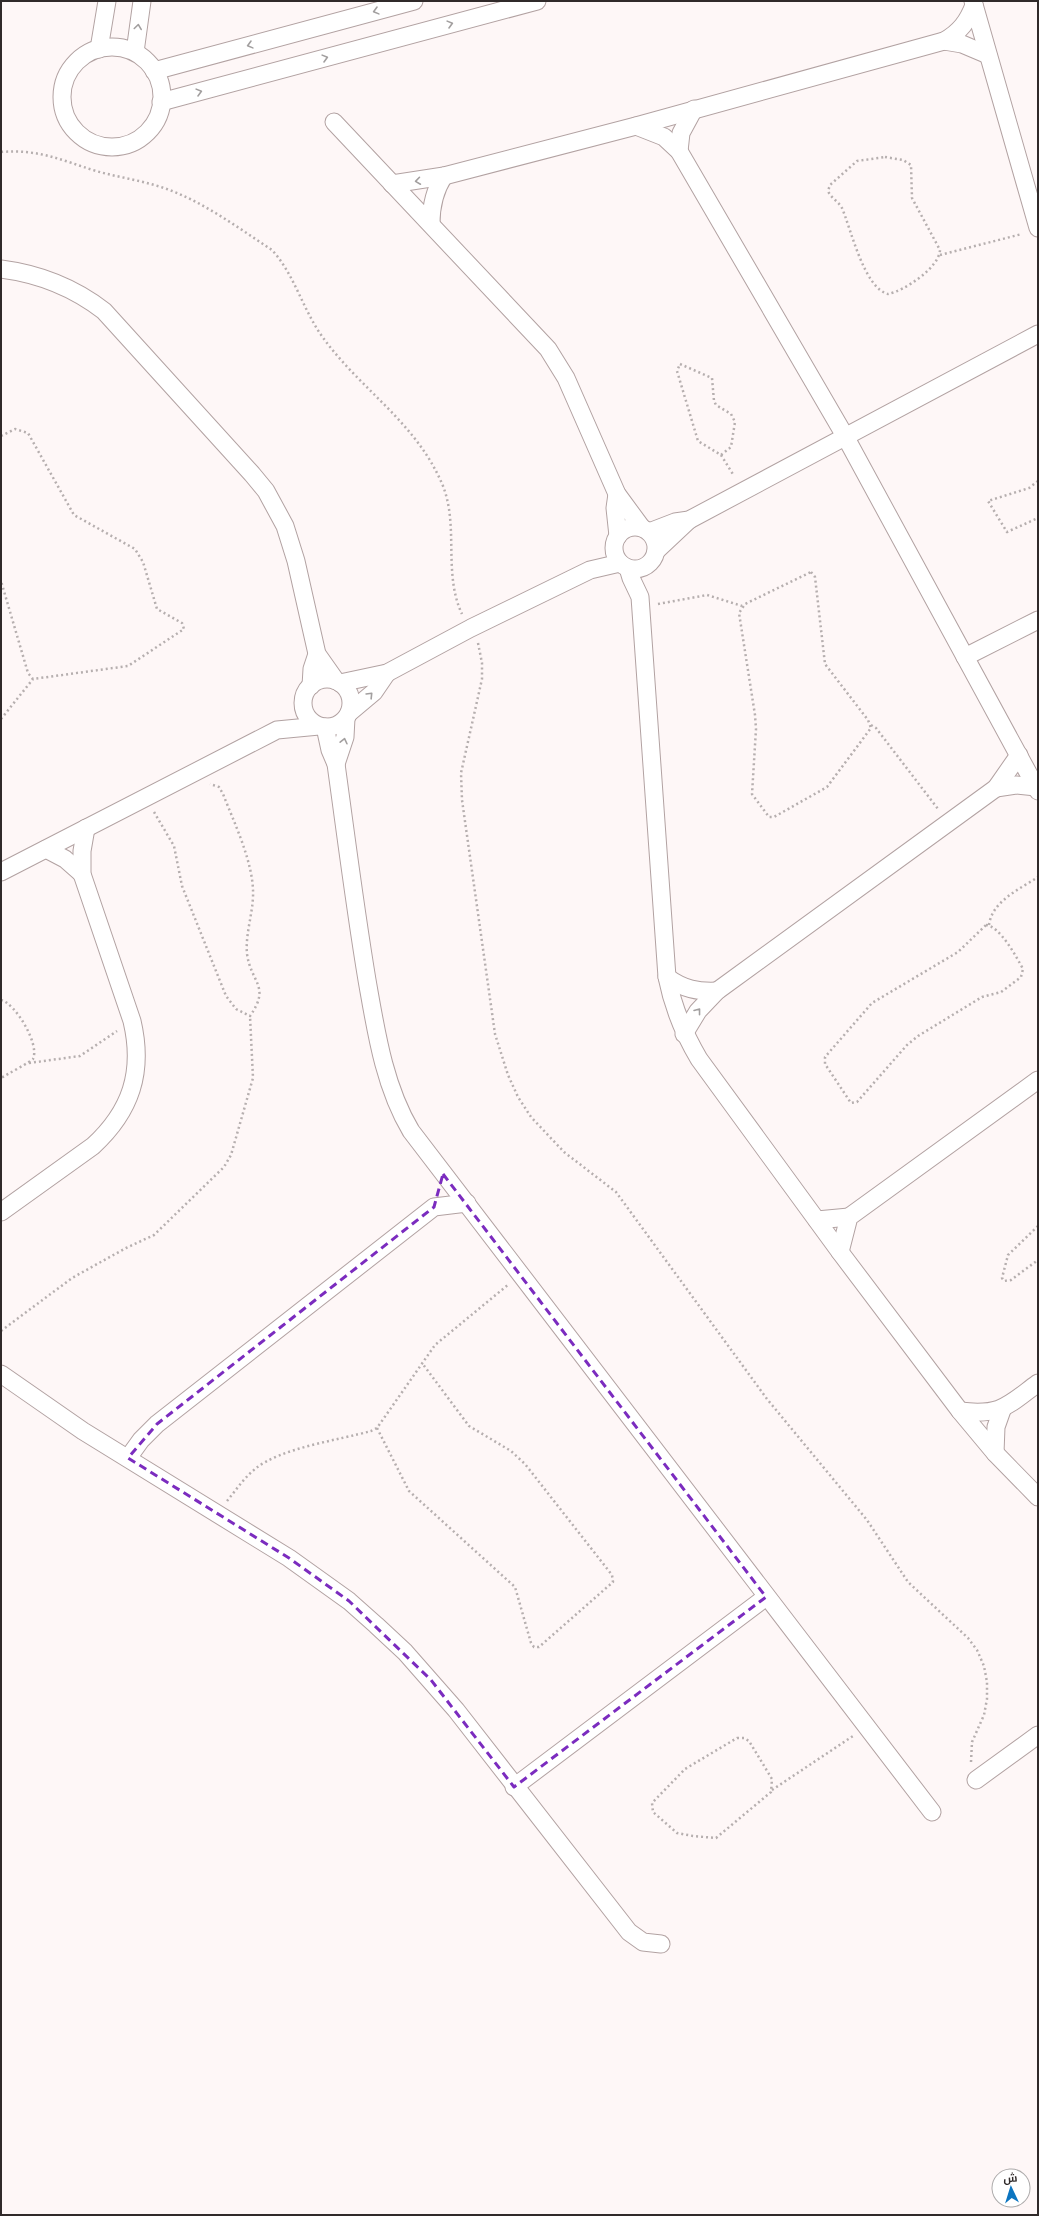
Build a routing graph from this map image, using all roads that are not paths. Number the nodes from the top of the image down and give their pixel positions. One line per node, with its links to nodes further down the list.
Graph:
1 (107, 1): 7 (street)
2 (142, 1): 8 (street, one-way to 2)
3 (414, 1): 10 (street, one-way to 10)
4 (537, 1): 11 (street, one-way to 4)
5 (973, 3): 6 (street); 9 (street)
6 (944, 41): 9 (street); 12 (street)
7 (99, 49): 8 (street); 11 (street)
8 (135, 52): 10 (street)
9 (988, 55): 19 (street)
10 (154, 71): 11 (street)
11 (162, 102)
12 (694, 109): 14 (street); 15 (street)
13 (334, 122): 17 (street)
14 (636, 126): 15 (street); 16 (street)
15 (679, 151): 22 (street)
16 (444, 176): 17 (street, one-way to 17); 18 (street)
17 (392, 184): 18 (street)
18 (432, 224): 23 (street)
19 (1030, 231)
20 (1, 269): 32 (street)
21 (1038, 334): 22 (street)
22 (845, 436): 24 (street); 33 (street)
23 (617, 494): 25 (street); 26 (street)
24 (689, 520): 25 (street); 27 (street)
25 (645, 530): 26 (street); 27 (street)
26 (616, 540): 28 (street); 29 (street)
27 (654, 557): 28 (street); 30 (street)
28 (624, 565): 29 (street); 30 (street)
29 (590, 570): 34 (street)
30 (640, 602): 48 (street)
31 (1038, 620): 33 (street)
32 (317, 654): 35 (street); 36 (street)
33 (965, 657): 40 (street)
34 (387, 673): 35 (street); 37 (street, one-way to 34)
35 (338, 682): 36 (street); 37 (street)
36 (308, 691): 38 (street); 39 (street)
37 (348, 716): 38 (street); 41 (street, one-way to 37)
38 (322, 727): 39 (street); 41 (street)
39 (278, 730): 44 (street)
40 (1019, 756): 42 (street); 43 (street)
41 (336, 764): 52 (street)
42 (996, 788): 43 (street); 49 (street)
43 (1037, 789)
44 (86, 828): 45 (street); 47 (street)
45 (46, 849): 46 (street); 47 (street)
46 (1, 872)
47 (82, 874): 55 (street)
48 (667, 977): 49 (street); 50 (street)
49 (717, 991): 50 (street, one-way to 49)
50 (684, 1034): 57 (street)
51 (1038, 1080): 56 (street)
52 (444, 1174): 53 (street); 54 (street)
53 (466, 1203): 54 (street); 66 (street)
54 (434, 1207): 64 (street)
55 (1, 1212)
56 (849, 1217): 57 (street); 58 (street)
57 (817, 1220): 58 (street)
58 (840, 1252): 62 (street)
59 (1, 1374): 64 (street)
60 (1038, 1383): 61 (street)
61 (1002, 1410): 62 (street); 63 (street)
62 (960, 1411): 63 (street)
63 (995, 1453): 65 (street)
64 (128, 1458): 69 (street)
65 (1038, 1497)
66 (766, 1597): 69 (street); 70 (street)
67 (1038, 1735): 68 (street)
68 (976, 1780)
69 (514, 1786): 71 (street)
70 (932, 1812)
71 (661, 1944)

